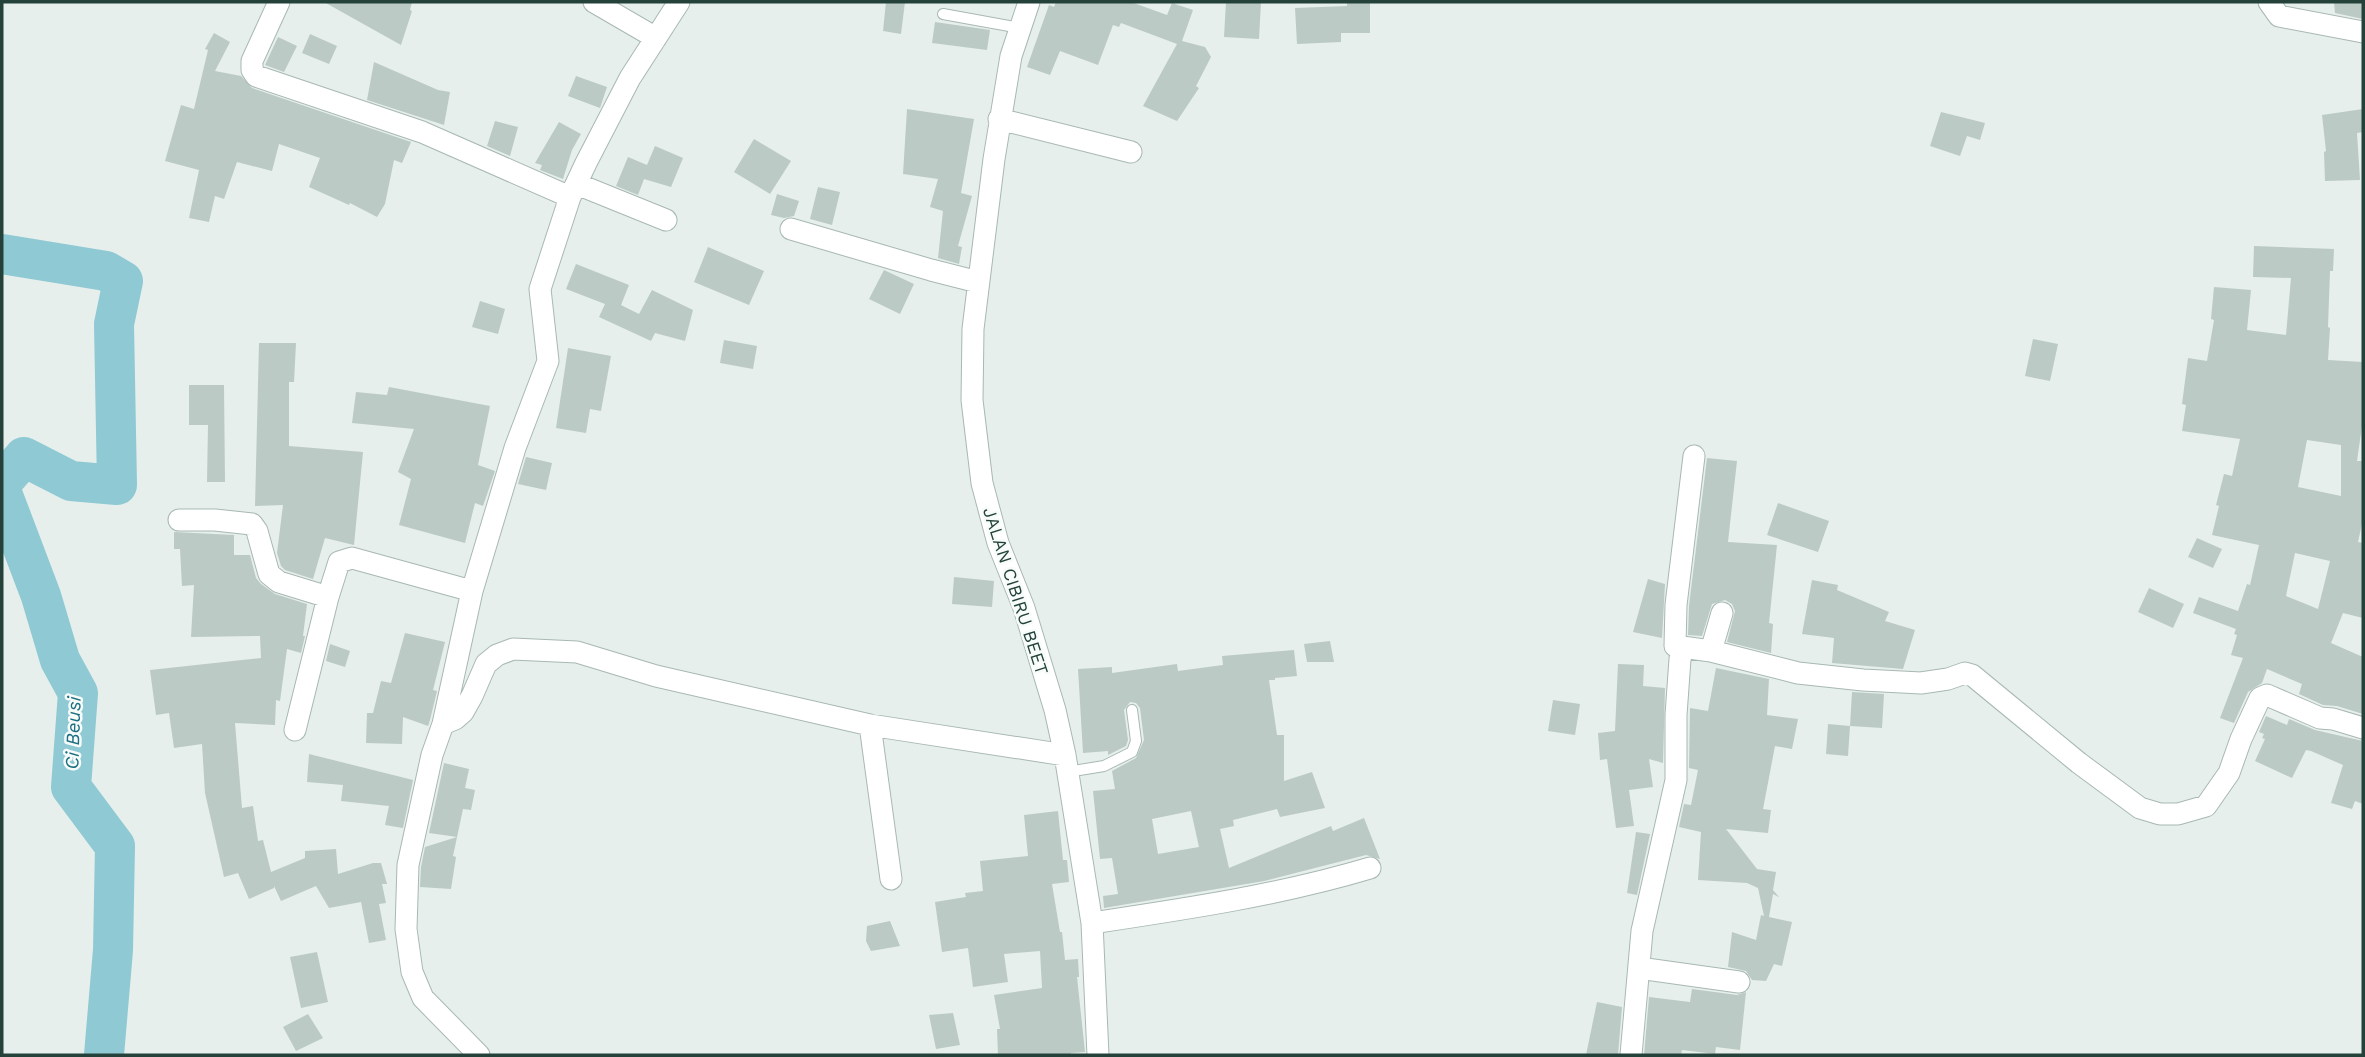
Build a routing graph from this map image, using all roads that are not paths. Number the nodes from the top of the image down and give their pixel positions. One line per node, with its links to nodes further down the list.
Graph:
1 (279, 2): 12 (street)
2 (594, 2): 9 (street)
3 (679, 2): 9 (street)
4 (1029, 2): 7 (street, JALAN CIBIRU BEET)
5 (2269, 2): 8 (street)
6 (943, 14): 7 (lane)
7 (1020, 28): 10 (street, JALAN CIBIRU BEET)
8 (2363, 32)
9 (656, 38): 12 (street)
10 (999, 119): 11 (street); 15 (street, JALAN CIBIRU BEET)
11 (1131, 152)
12 (573, 191): 13 (street); 18 (street)
13 (666, 220)
14 (791, 229): 15 (street)
15 (978, 282): 28 (street, JALAN CIBIRU BEET)
16 (1694, 456): 21 (street)
17 (179, 520): 19 (street)
18 (472, 592): 19 (street); 24 (street)
19 (328, 597): 27 (street)
20 (1722, 613): 22 (street)
21 (1684, 647): 22 (street); 32 (street)
22 (1711, 651): 26 (street)
23 (1132, 710): 28 (lane)
24 (443, 723): 25 (street); 34 (street)
25 (870, 725): 28 (street); 30 (street)
26 (2363, 728)
27 (295, 730)
28 (1066, 763): 31 (street, JALAN CIBIRU BEET)
29 (1370, 868): 31 (street)
30 (891, 878)
31 (1092, 923): 35 (street, JALAN CIBIRU BEET)
32 (1639, 968): 33 (street); 36 (street)
33 (1739, 982)
34 (479, 1055)
35 (1098, 1055)
36 (1631, 1055)

